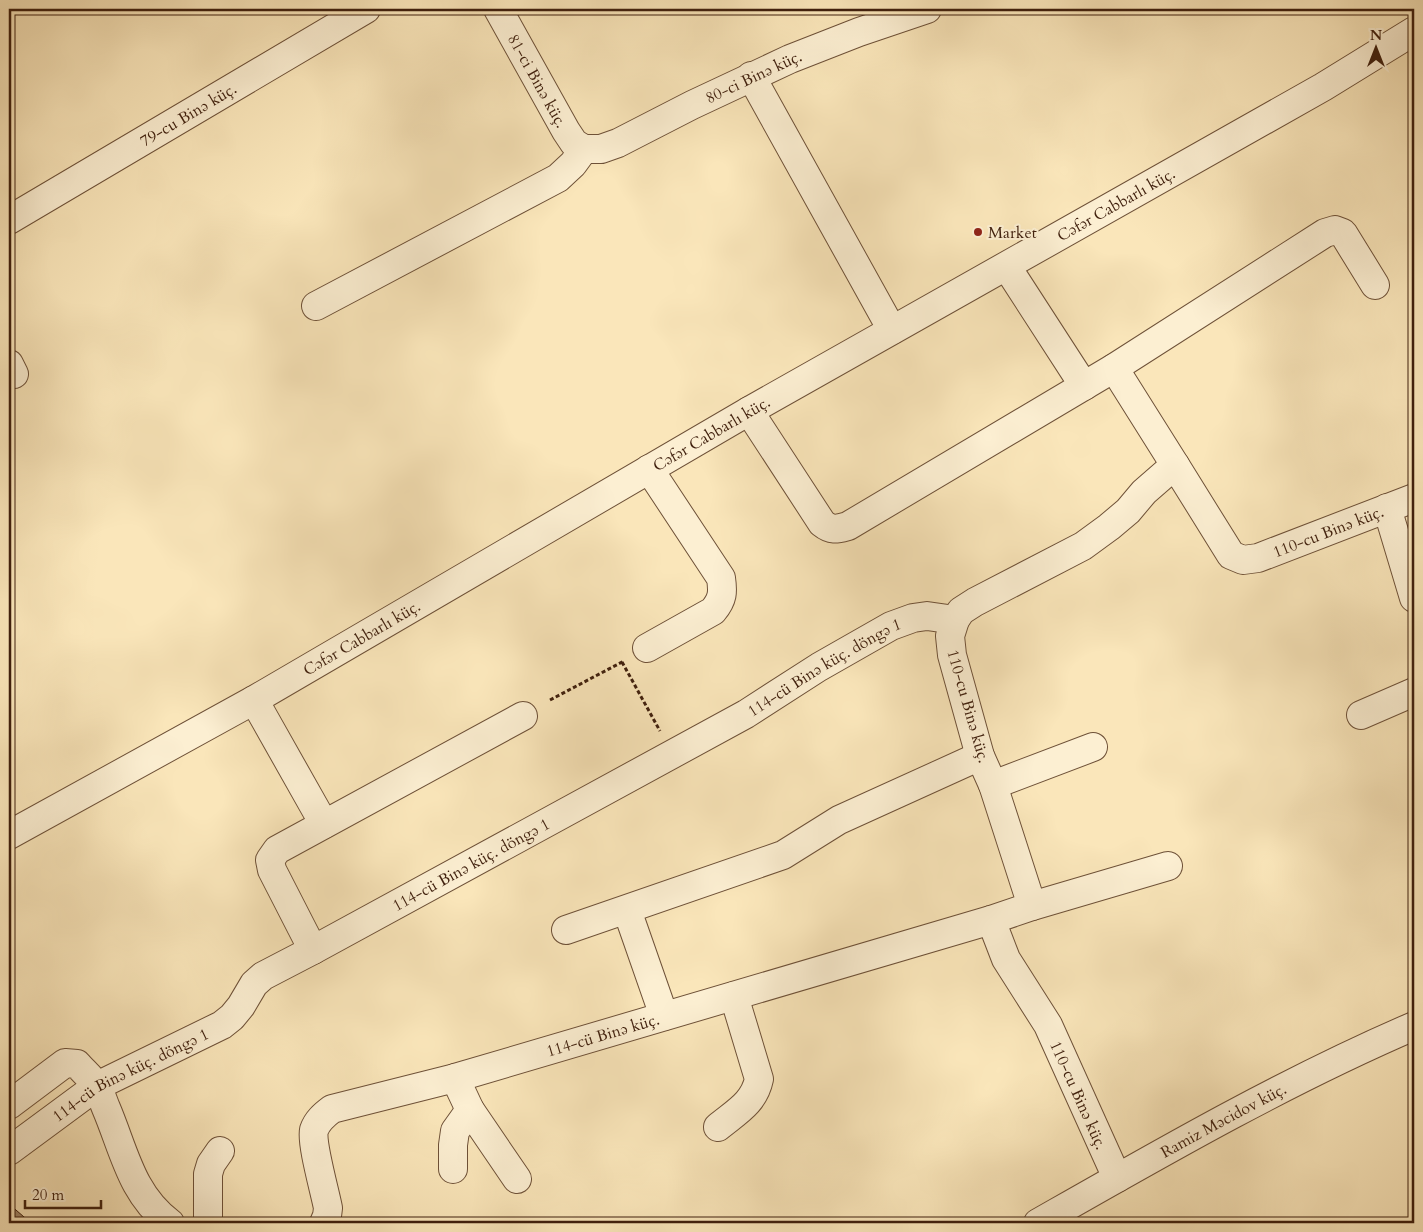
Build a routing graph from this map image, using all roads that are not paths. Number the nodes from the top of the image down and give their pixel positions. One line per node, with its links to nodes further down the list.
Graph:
1 (366, 9): 7 (street, 79-cu Binə küç.)
2 (498, 9): 6 (street, 81-ci Binə küç.)
3 (927, 9): 5 (street, 80-ci Binə küç.)
4 (1414, 31): 8 (street, Cəfər Cabbarlı küç.)
5 (751, 76): 6 (street, 80-ci Binə küç.); 11 (street)
6 (584, 149): 10 (street)
7 (9, 220)
8 (1007, 267): 11 (street, Cəfər Cabbarlı küç.); 13 (street)
9 (1375, 285): 12 (street)
10 (316, 306)
11 (892, 330): 14 (street, Cəfər Cabbarlı küç.)
12 (1114, 368): 13 (street); 15 (street, 110-cu Binə küç.)
13 (1084, 386): 14 (street)
14 (749, 411): 16 (street, Cəfər Cabbarlı küç.)
15 (1175, 465): 18 (street, 110-cu Binə küç.); 20 (street)
16 (649, 469): 21 (street); 23 (street, Cəfər Cabbarlı küç.)
17 (1414, 498): 18 (street, 110-cu Binə küç.)
18 (1387, 508): 19 (street)
19 (1414, 598)
20 (955, 620): 27 (street, 110-cu Binə küç.); 36 (street, 114-cü Binə küç. döngə 1)
21 (647, 648)
22 (1414, 692): 24 (street)
23 (254, 700): 29 (street); 30 (street, Cəfər Cabbarlı küç.)
24 (1361, 714)
25 (523, 716): 29 (street)
26 (1094, 746): 28 (street)
27 (980, 756): 28 (street, 110-cu Binə küç.); 33 (street)
28 (993, 785): 32 (street, 110-cu Binə küç.)
29 (324, 824): 36 (street)
30 (9, 836)
31 (1168, 866): 32 (street)
32 (1032, 906): 34 (street)
33 (627, 910): 35 (street); 38 (street)
34 (991, 920): 37 (street, 114-cü Binə küç.); 48 (street, 110-cu Binə küç.)
35 (566, 930)
36 (313, 950): 41 (street, 114-cü Binə küç. döngə 1)
37 (734, 996): 38 (street, 114-cü Binə küç.); 44 (street)
38 (664, 1016): 40 (street, 114-cü Binə küç.)
39 (1414, 1026): 48 (street, Ramiz Məcidov küç.)
40 (454, 1078): 43 (street); 52 (street, 114-cü Binə küç.)
41 (97, 1086): 42 (street); 45 (street, 114-cü Binə küç. döngə 1); 50 (street)
42 (9, 1105)
43 (470, 1110): 47 (street); 49 (street)
44 (718, 1127)
45 (9, 1151)
46 (220, 1151): 51 (street)
47 (452, 1169)
48 (1117, 1178): 53 (street, Ramiz Məcidov küç.)
49 (517, 1180)
50 (170, 1223)
51 (208, 1223)
52 (324, 1223)
53 (1038, 1223)

